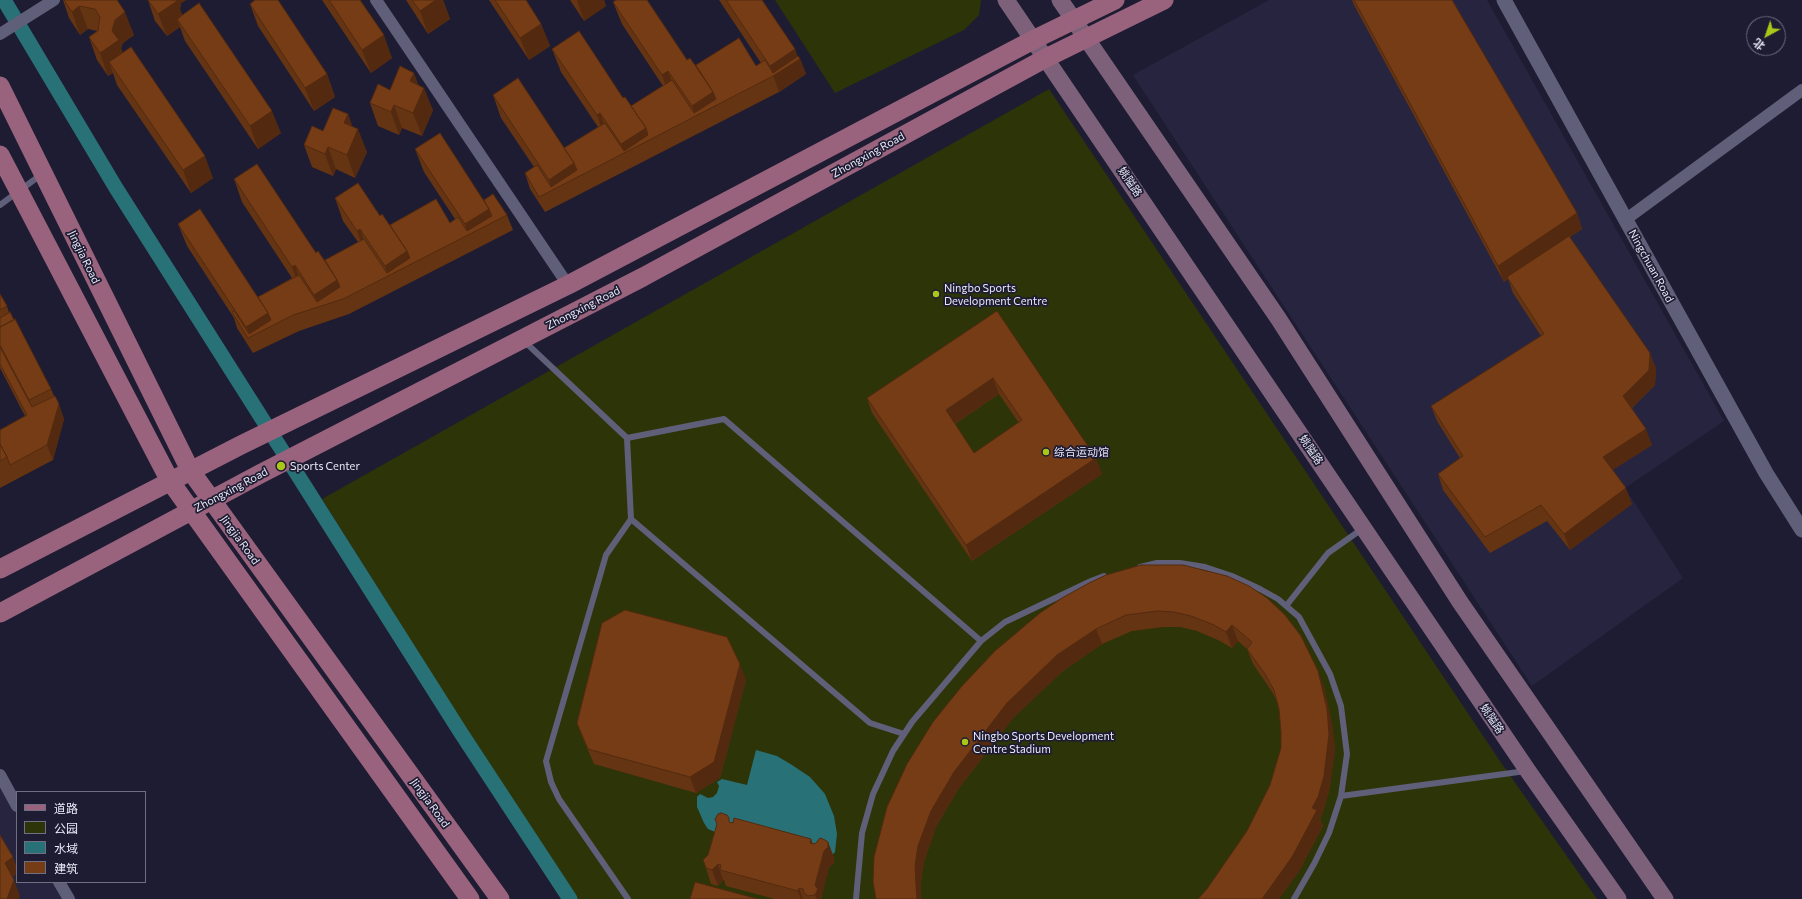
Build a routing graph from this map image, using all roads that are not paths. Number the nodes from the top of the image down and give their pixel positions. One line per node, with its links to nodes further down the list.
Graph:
1 (54, 0): 9 (street)
2 (376, 0): 20 (street)
3 (1006, 0): 11 (main road, 姚隘路)
4 (1060, 0): 8 (main road)
5 (1115, 0): 8 (main road)
6 (1164, 0): 10 (main road, Zhongxing Road)
7 (1504, 0): 19 (street, Ningchuan Road)
8 (1074, 21): 10 (main road); 11 (main road)
9 (0, 34)
10 (1086, 38): 12 (main road, Zhongxing Road); 49 (main road)
11 (1033, 40): 12 (main road, 姚隘路); 20 (main road)
12 (1046, 58): 21 (main road, Zhongxing Road); 28 (main road, 姚隘路)
13 (0, 86): 16 (main road, Jingjia Road)
14 (1802, 90): 19 (street)
15 (0, 155): 17 (main road, Jingjia Road)
16 (43, 173): 17 (lane); 23 (main road, Jingjia Road)
17 (19, 192): 18 (lane); 24 (main road, Jingjia Road)
18 (0, 205)
19 (1625, 220): 29 (street, Ningchuan Road)
20 (568, 285): 23 (main road)
21 (523, 339): 22 (lane); 25 (main road, Zhongxing Road)
22 (627, 438): 27 (lane); 35 (lane)
23 (190, 470): 24 (main road); 25 (main road, Jingjia Road)
24 (170, 481): 26 (main road, Jingjia Road); 30 (main road)
25 (211, 501): 26 (main road, Zhongxing Road); 44 (main road, Jingjia Road)
26 (193, 510): 34 (main road, Zhongxing Road); 43 (main road, Jingjia Road)
27 (631, 519): 36 (lane); 45 (lane)
28 (1363, 528): 33 (lane); 37 (main road, 姚隘路)
29 (1802, 529)
30 (0, 569)
31 (1130, 569): 33 (lane)
32 (1111, 574): 35 (lane)
33 (1286, 606): 39 (lane)
34 (0, 613)
35 (981, 641): 36 (lane)
36 (904, 734): 46 (lane)
37 (1528, 771): 39 (lane); 48 (main road, 姚隘路)
38 (0, 775): 40 (street)
39 (1341, 796): 47 (lane)
40 (16, 804)
41 (60, 883): 42 (street)
42 (69, 899)
43 (470, 899)
44 (500, 899)
45 (628, 899)
46 (856, 899)
47 (1294, 899)
48 (1618, 899)
49 (1664, 899)

